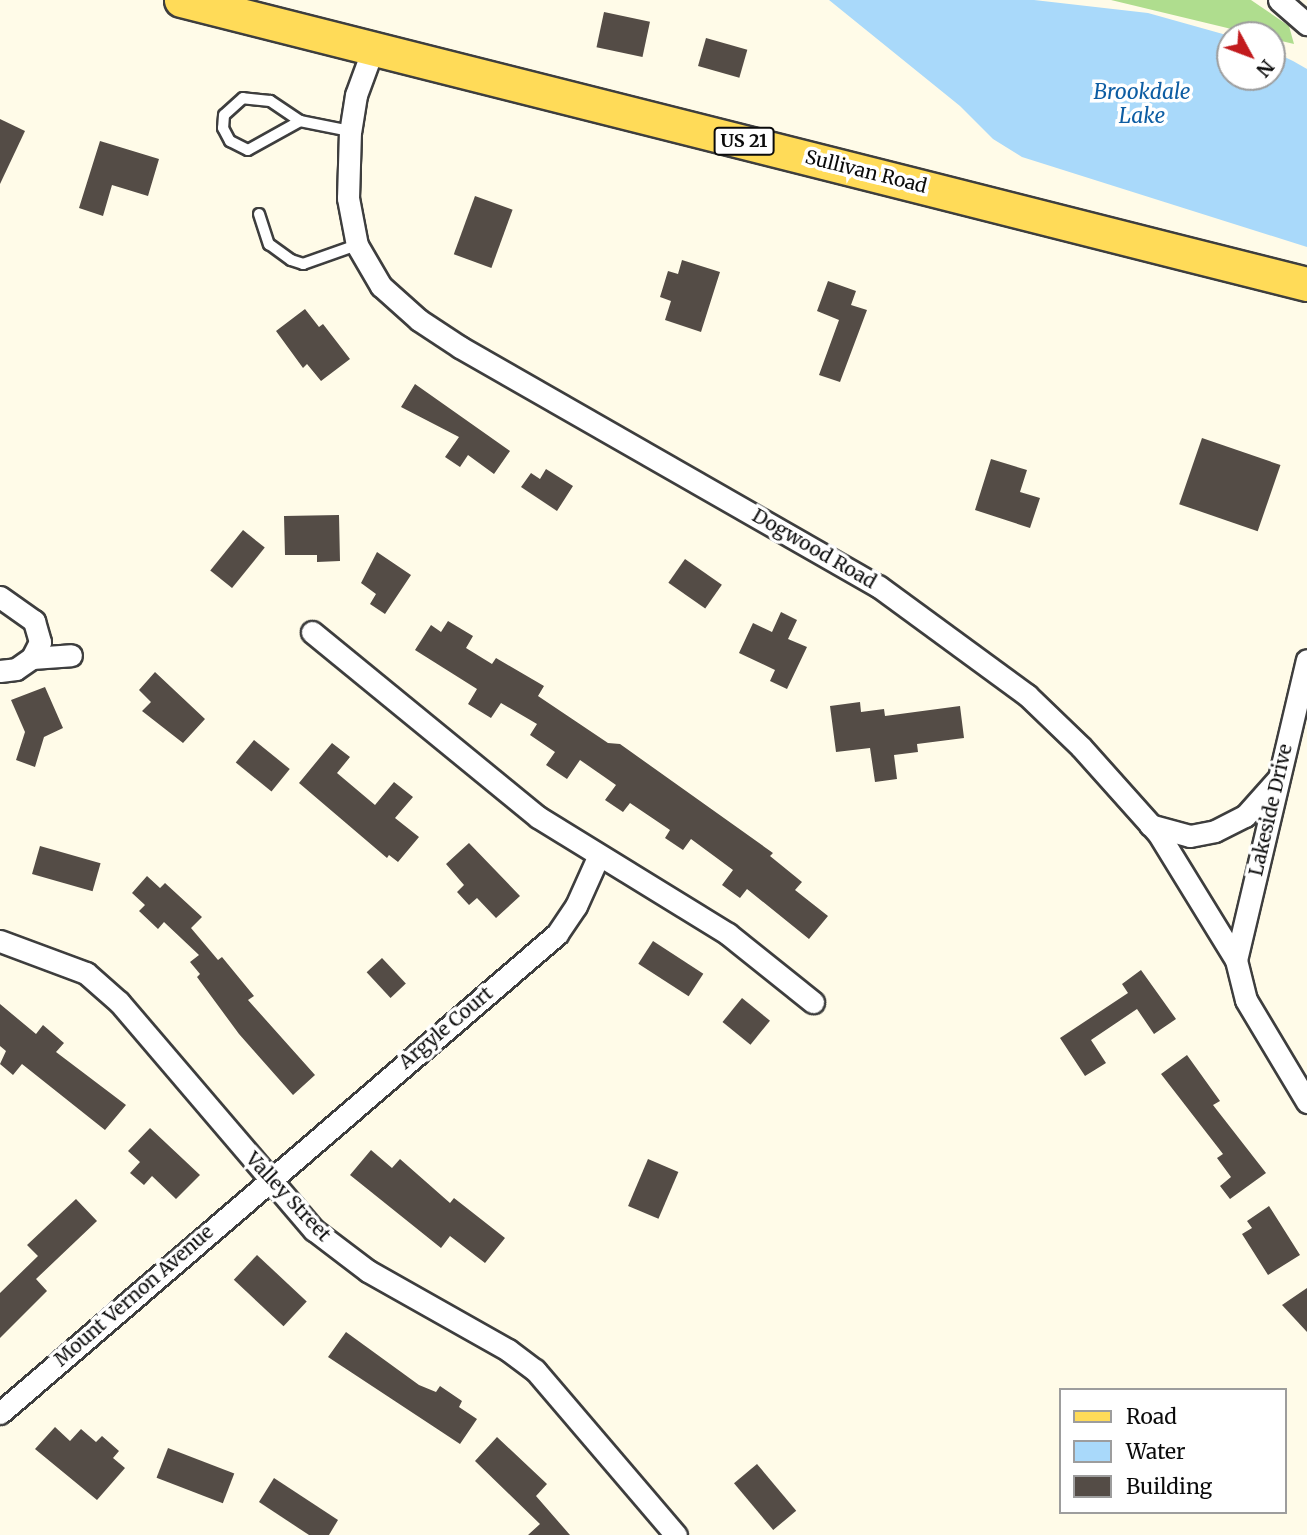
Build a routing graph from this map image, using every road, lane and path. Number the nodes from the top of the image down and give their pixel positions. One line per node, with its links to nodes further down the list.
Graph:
1 (181, 0): 4 (main road, Sullivan Road / US 21)
2 (1279, 0): 3 (street)
3 (1307, 24)
4 (374, 46): 6 (street, Dogwood Road); 9 (main road, Sullivan Road / US 21)
5 (300, 121): 5 (lane); 6 (lane)
6 (350, 131): 8 (street, Dogwood Road)
7 (259, 214): 8 (lane)
8 (358, 245): 17 (street, Dogwood Road)
9 (1307, 284)
10 (0, 597): 13 (street)
11 (312, 632): 18 (street)
12 (71, 655): 13 (street)
13 (32, 658): 15 (street)
14 (1307, 660): 16 (street, Lakeside Drive)
15 (0, 671)
16 (1279, 779): 17 (street); 20 (street, Lakeside Drive)
17 (1150, 825): 20 (street, Dogwood Road)
18 (598, 857): 21 (street); 23 (street, Argyle Court)
19 (0, 940): 23 (street, Valley Street)
20 (1236, 960): 22 (street, Dogwood Road)
21 (813, 1002)
22 (1307, 1102)
23 (268, 1180): 24 (street, Mount Vernon Avenue); 25 (street, Valley Street)
24 (0, 1413)
25 (676, 1535)

